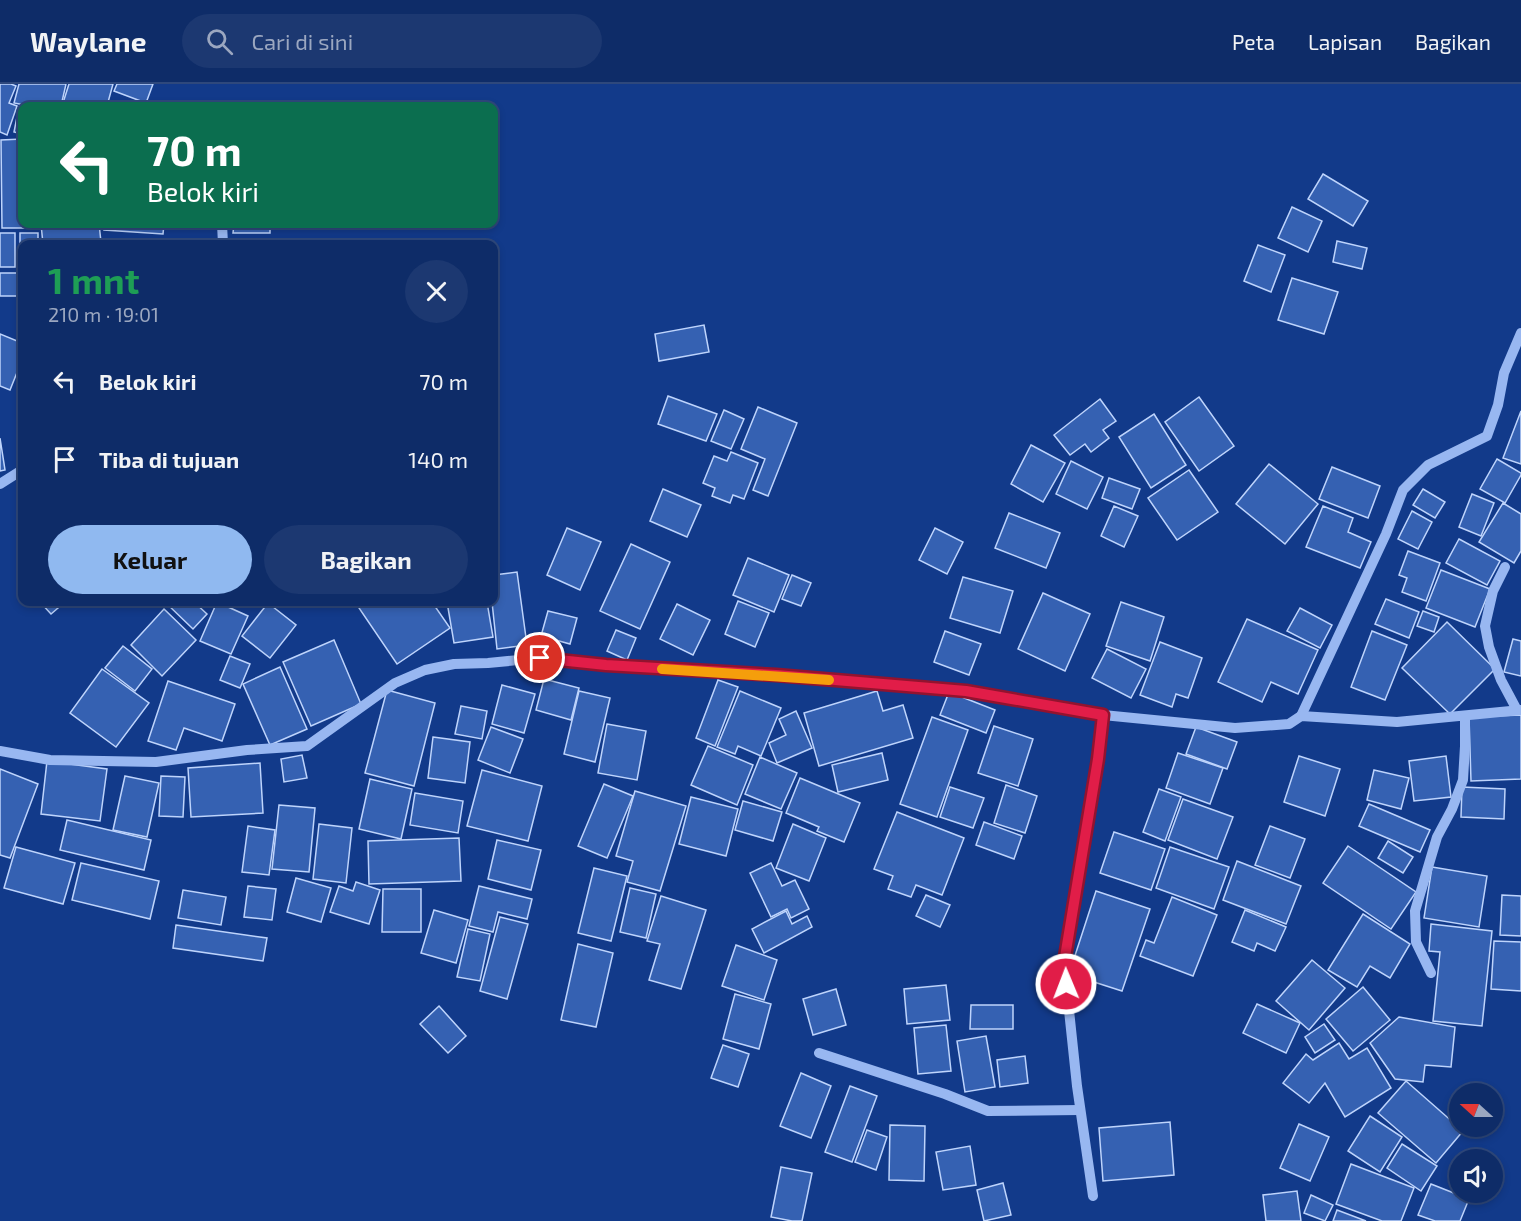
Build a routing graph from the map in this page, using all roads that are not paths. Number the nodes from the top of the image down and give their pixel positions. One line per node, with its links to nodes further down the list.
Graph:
1 (1521, 333): 7 (street)
2 (18, 473): 3 (street)
3 (0, 484)
4 (1505, 567): 5 (street)
5 (1519, 710): 8 (street)
6 (1103, 715): 7 (street); 9 (street); 12 (street)
7 (1301, 716): 8 (street)
8 (1465, 716): 10 (street)
9 (0, 751)
10 (1431, 973)
11 (819, 1053): 12 (street)
12 (1080, 1110): 13 (street)
13 (1093, 1196)

